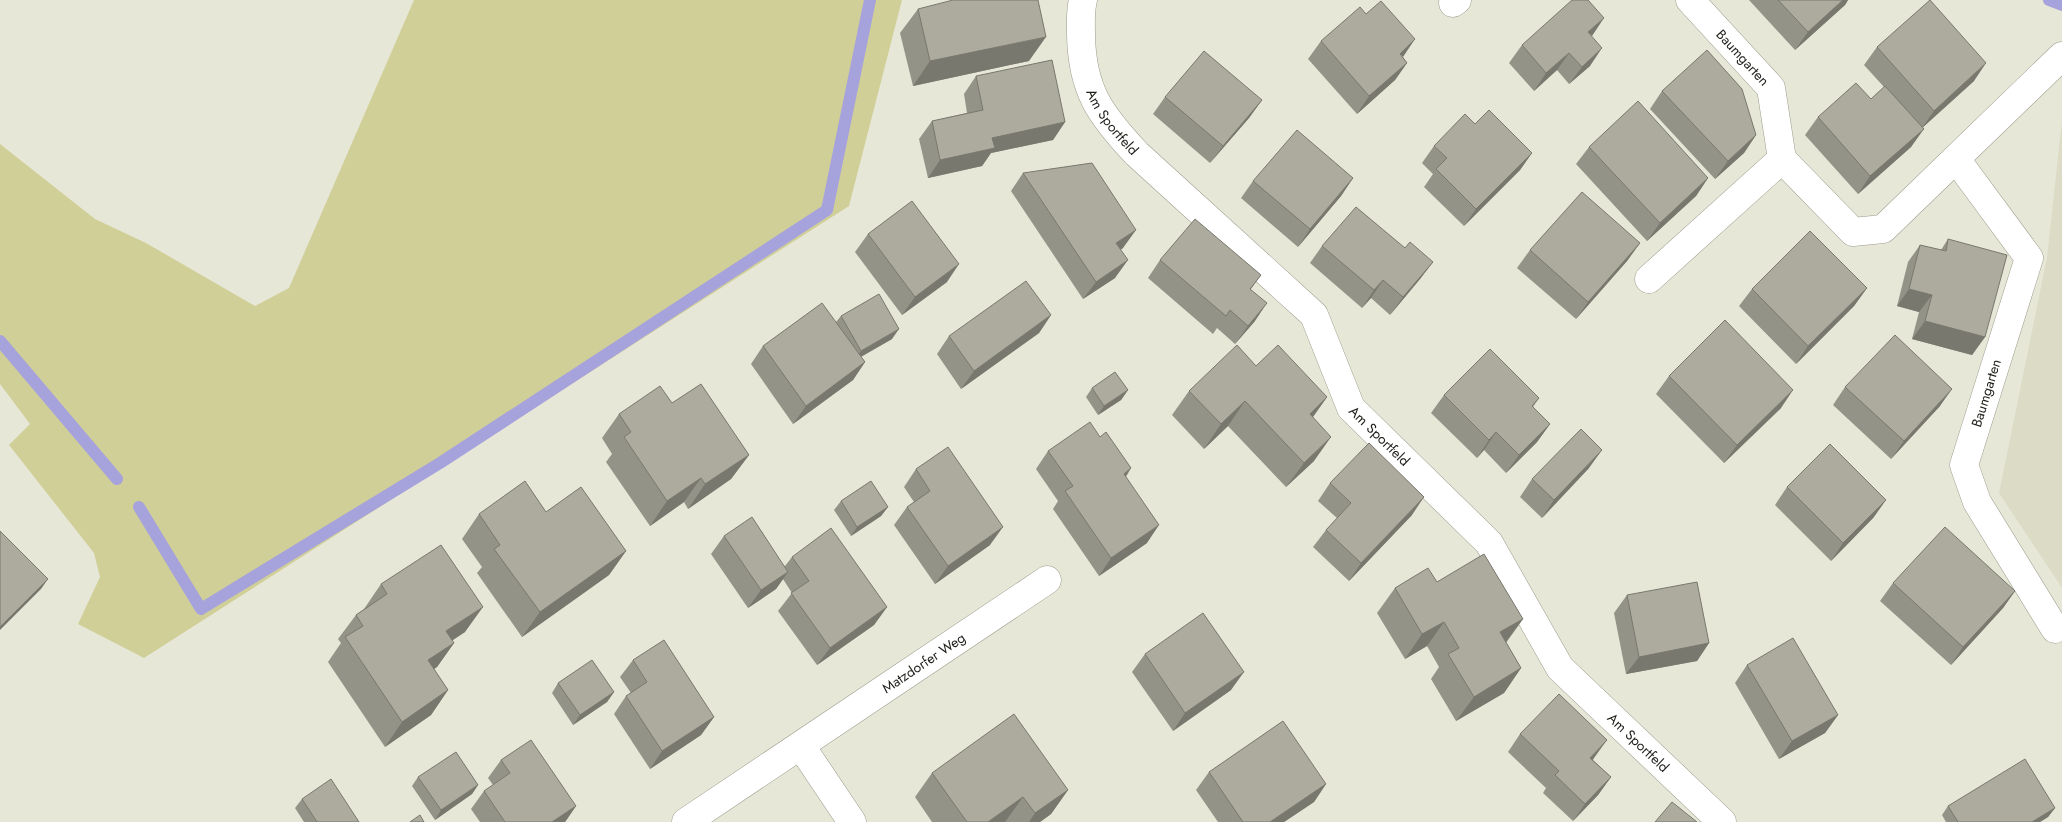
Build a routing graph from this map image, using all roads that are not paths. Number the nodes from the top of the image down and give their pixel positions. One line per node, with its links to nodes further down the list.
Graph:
1 (1083, 0): 12 (street, Am Sportfeld)
2 (1690, 0): 5 (street, Baumgarten)
3 (2062, 56): 4 (street)
4 (1956, 159): 5 (street); 8 (street, Baumgarten)
5 (1782, 160): 6 (street)
6 (1649, 279)
7 (1047, 580): 9 (street, Matzdorfer Weg)
8 (2055, 629)
9 (801, 746): 10 (street, Matzdorfer Weg); 11 (street)
10 (686, 822)
11 (852, 822)
12 (1722, 822)

